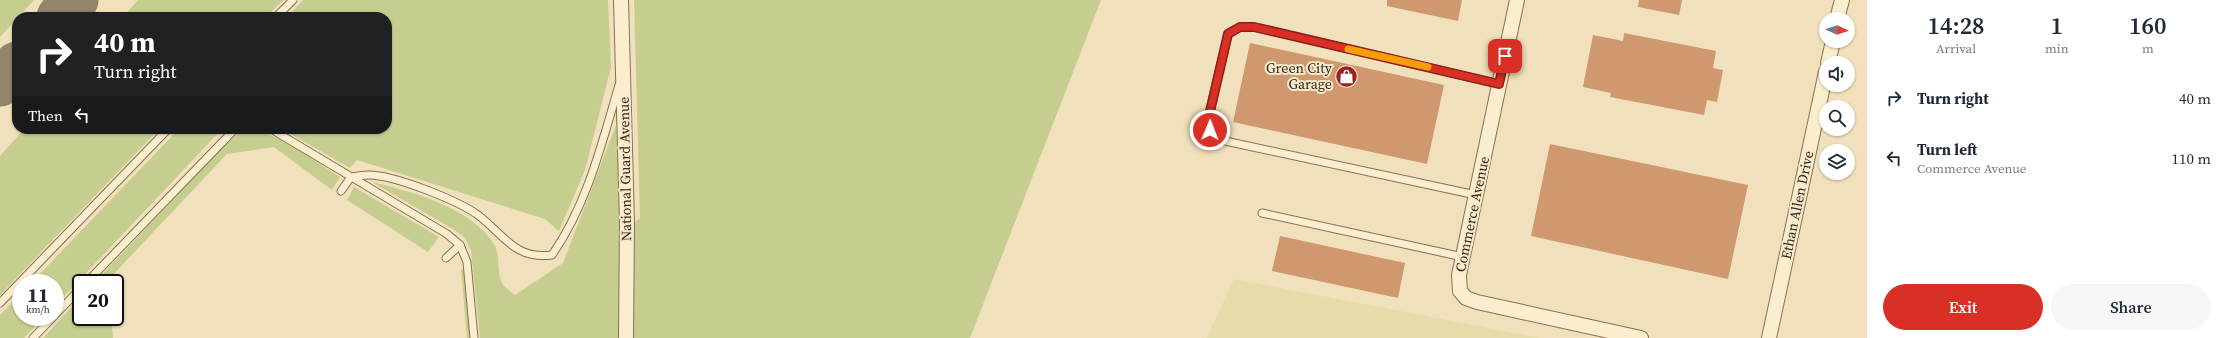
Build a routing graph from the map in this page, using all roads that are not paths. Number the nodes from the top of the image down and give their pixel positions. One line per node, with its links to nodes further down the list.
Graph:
1 (293, 0): 5 (lane)
2 (621, 0): 7 (street, National Guard Avenue)
3 (1517, 0): 8 (street, Commerce Avenue)
4 (1842, 0): 6 (street)
5 (281, 12)
6 (1839, 12)
7 (624, 68): 13 (lane); 27 (street, National Guard Avenue)
8 (1499, 84): 15 (street, Commerce Avenue); 15 (lane)
9 (1822, 92): 29 (street, Ethan Allen Drive)
10 (163, 134): 22 (lane)
11 (230, 134): 20 (lane)
12 (279, 134): 13 (lane)
13 (351, 177): 14 (lane); 17 (lane)
14 (341, 191)
15 (1476, 195): 18 (street, Commerce Avenue)
16 (1262, 213): 18 (lane)
17 (460, 245): 19 (lane); 26 (lane)
18 (1463, 257): 28 (street, Commerce Avenue)
19 (446, 258)
20 (95, 274)
21 (72, 297): 23 (lane)
22 (0, 304)
23 (64, 306)
24 (44, 326): 25 (lane)
25 (33, 338)
26 (474, 338)
27 (626, 338)
28 (1641, 338)
29 (1769, 338)

